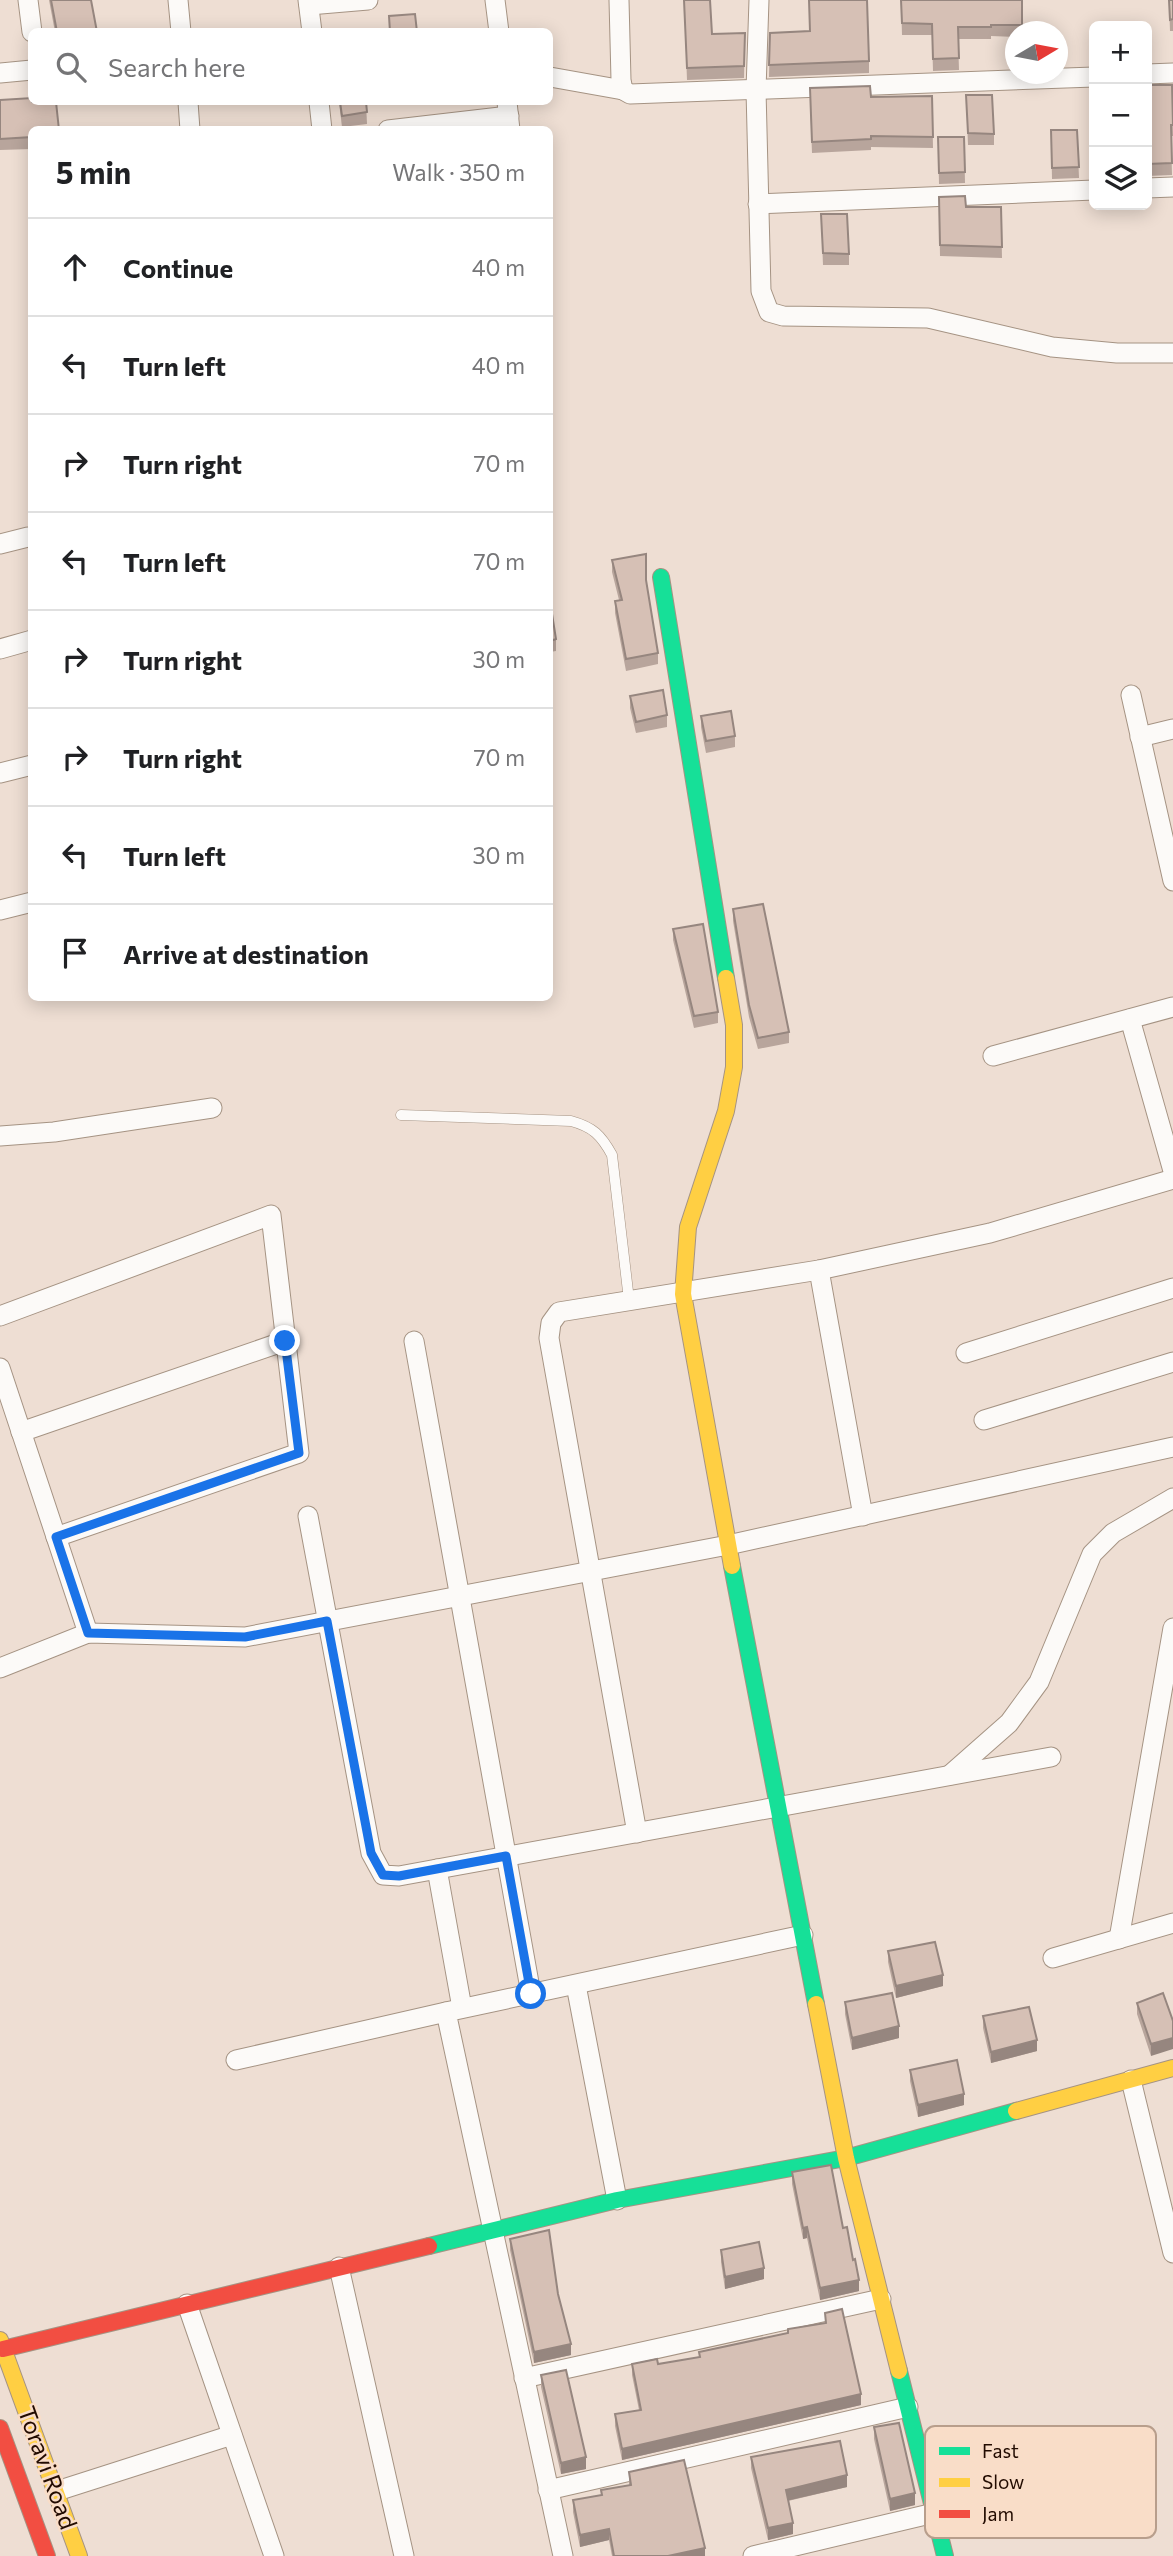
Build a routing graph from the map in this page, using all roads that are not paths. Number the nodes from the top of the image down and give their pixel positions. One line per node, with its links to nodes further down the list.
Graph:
1 (28, 0): 8 (street)
2 (178, 0): 9 (street)
3 (368, 0): 7 (street)
4 (495, 0): 11 (street)
5 (619, 0): 18 (street)
6 (759, 0): 19 (street)
7 (309, 3): 10 (street)
8 (32, 28)
9 (181, 28)
10 (312, 28)
11 (498, 28)
12 (28, 70): 13 (street)
13 (0, 73)
14 (1173, 73): 15 (street)
15 (1152, 74)
16 (1089, 77): 19 (street)
17 (553, 78): 18 (street)
18 (623, 90): 19 (street)
19 (756, 90): 29 (street)
20 (188, 105): 23 (street)
21 (319, 105): 24 (street)
22 (509, 116): 25 (street)
23 (190, 126)
24 (322, 126)
25 (423, 126)
26 (1173, 187): 27 (street)
27 (1152, 188)
28 (1089, 190): 29 (street)
29 (758, 204): 30 (street)
30 (1173, 353)
31 (28, 537): 32 (street)
32 (0, 544)
33 (661, 577): 55 (main road)
34 (28, 641): 35 (street)
35 (0, 649)
36 (1131, 695): 38 (street)
37 (1173, 729): 38 (street)
38 (1140, 737): 41 (street)
39 (28, 766): 40 (street)
40 (0, 773)
41 (1168, 833): 42 (street)
42 (1173, 881)
43 (28, 903): 44 (street)
44 (0, 910)
45 (1173, 1007): 46 (street)
46 (1130, 1019): 47 (street); 51 (street)
47 (993, 1056)
48 (212, 1108): 50 (street)
49 (401, 1115): 56 (lane)
50 (0, 1136)
51 (1173, 1171)
52 (1173, 1179): 53 (street)
53 (818, 1270): 55 (street); 68 (street)
54 (1172, 1293): 60 (street)
55 (683, 1294): 56 (street); 70 (main road)
56 (629, 1300): 71 (street)
57 (0, 1316): 58 (street)
58 (285, 1341): 64 (street); 69 (street)
59 (414, 1341): 72 (street)
60 (965, 1353)
61 (1173, 1363): 63 (street)
62 (0, 1368): 64 (street)
63 (984, 1420)
64 (21, 1432): 69 (street)
65 (1173, 1447): 68 (street)
66 (1173, 1498): 78 (street)
67 (308, 1516): 73 (street)
68 (863, 1516): 70 (street)
69 (56, 1537): 75 (street)
70 (728, 1545): 71 (street); 79 (main road)
71 (591, 1571): 72 (street); 80 (street)
72 (460, 1596): 73 (street); 81 (street)
73 (327, 1621): 75 (street); 82 (street)
74 (1173, 1628): 85 (street)
75 (88, 1633): 76 (street)
76 (0, 1668)
77 (1051, 1757): 78 (street)
78 (950, 1776): 79 (street)
79 (777, 1807): 80 (street); 84 (main road)
80 (637, 1833): 81 (street)
81 (506, 1856): 82 (street); 88 (street)
82 (437, 1869): 89 (street)
83 (1173, 1923): 85 (street)
84 (803, 1935): 87 (street); 93 (main road)
85 (1119, 1939): 86 (street)
86 (1053, 1958)
87 (576, 1985): 88 (street); 94 (street)
88 (531, 1994): 89 (street)
89 (454, 2010): 90 (street); 95 (street)
90 (236, 2060)
91 (1173, 2068): 92 (main road)
92 (1131, 2080): 93 (main road); 96 (street)
93 (846, 2158): 94 (main road); 98 (main road)
94 (617, 2200): 95 (main road)
95 (492, 2229): 97 (main road); 101 (street)
96 (1173, 2253)
97 (339, 2267): 99 (main road); 113 (street)
98 (881, 2299): 101 (street); 102 (main road)
99 (187, 2304): 100 (main road); 104 (street)
100 (1, 2345): 107 (main road, Toravi Road)
101 (524, 2378): 106 (street)
102 (908, 2407): 105 (main road); 106 (street)
103 (0, 2428): 110 (main road, Toravi Road)
104 (232, 2435): 107 (street); 112 (street)
105 (925, 2476)
106 (548, 2490): 114 (street)
107 (57, 2491): 111 (main road, Toravi Road)
108 (925, 2514): 115 (street)
109 (940, 2538): 116 (main road)
110 (47, 2556)
111 (79, 2556)
112 (274, 2556)
113 (404, 2556)
114 (563, 2556)
115 (753, 2556)
116 (945, 2556)

